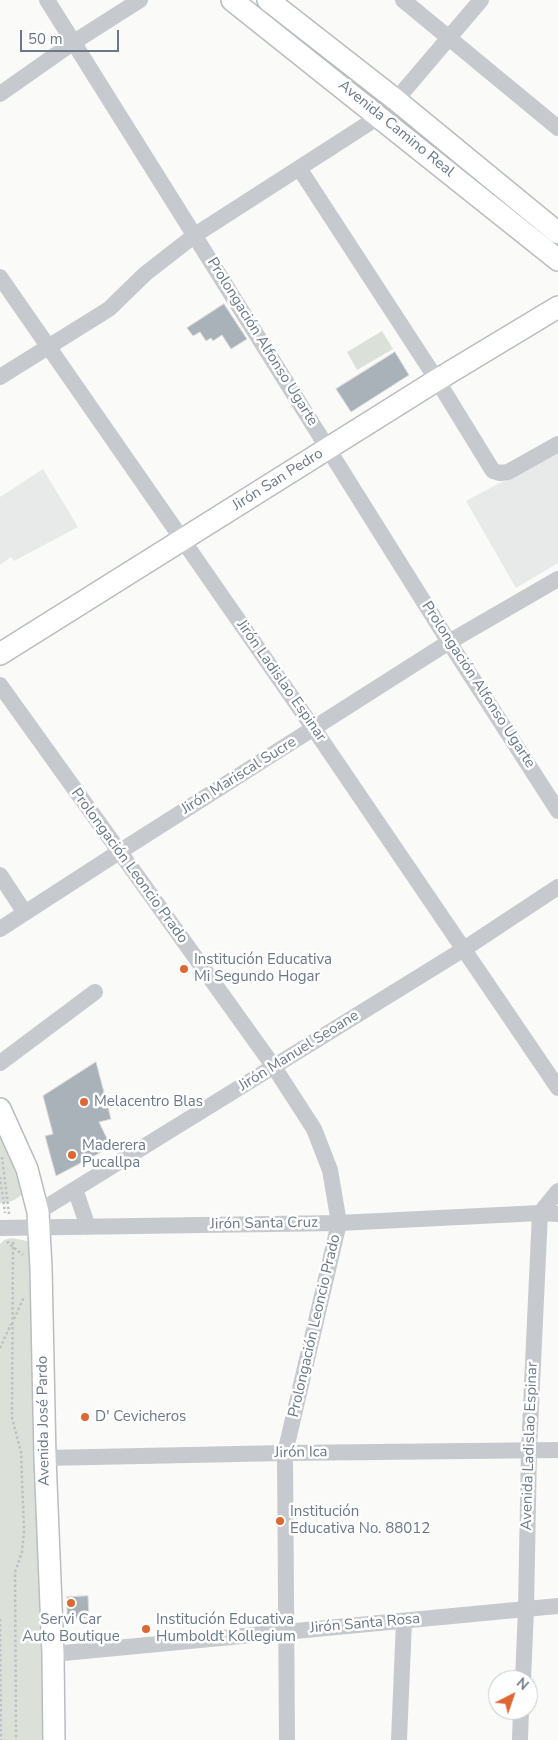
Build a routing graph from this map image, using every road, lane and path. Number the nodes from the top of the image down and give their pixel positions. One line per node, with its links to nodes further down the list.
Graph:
1 (48, 0): 8 (street, Prolongación Alfonso Ugarte)
2 (140, 0): 8 (street)
3 (232, 0): 11 (main road, Avenida Camino Real)
4 (268, 0): 10 (main road, Avenida Camino Real)
5 (403, 0): 7 (street)
6 (481, 0): 7 (street)
7 (449, 39): 10 (street); 12 (street)
8 (74, 42): 9 (street); 15 (street, Prolongación Alfonso Ugarte)
9 (0, 94)
10 (396, 100): 14 (main road, Avenida Camino Real)
11 (380, 116): 13 (street); 16 (main road, Avenida Camino Real)
12 (558, 128)
13 (298, 168): 15 (street); 21 (street)
14 (558, 233)
15 (195, 235): 19 (street); 23 (street, Prolongación Alfonso Ugarte)
16 (558, 260)
17 (0, 277): 19 (street, Jirón Ladislao Espinar)
18 (558, 307): 21 (main road, Jirón San Pedro)
19 (49, 348): 20 (street); 24 (street, Jirón Ladislao Espinar)
20 (0, 377)
21 (437, 380): 22 (street); 23 (main road, Jirón San Pedro)
22 (558, 444)
23 (328, 448): 24 (main road, Jirón San Pedro); 26 (street, Prolongación Alfonso Ugarte)
24 (182, 540): 27 (main road, Jirón San Pedro); 29 (street, Jirón Ladislao Espinar)
25 (558, 579): 26 (street, Jirón Mariscal Sucre)
26 (450, 642): 29 (street, Jirón Mariscal Sucre); 30 (street, Prolongación Alfonso Ugarte)
27 (0, 654)
28 (0, 685): 31 (street, Prolongación Leoncio Prado)
29 (314, 729): 31 (street, Jirón Mariscal Sucre); 36 (street, Jirón Ladislao Espinar)
30 (558, 811)
31 (119, 852): 34 (street, Jirón Mariscal Sucre); 39 (street, Prolongación Leoncio Prado)
32 (0, 875): 34 (street)
33 (558, 886): 36 (street, Jirón Manuel Seoane)
34 (24, 913): 35 (street, Jirón Mariscal Sucre)
35 (0, 929)
36 (464, 949): 39 (street, Jirón Manuel Seoane); 40 (street, Jirón Ladislao Espinar)
37 (95, 992): 38 (street)
38 (0, 1063)
39 (274, 1067): 44 (street, Jirón Manuel Seoane); 49 (street, Prolongación Leoncio Prado)
40 (558, 1088)
41 (0, 1109): 48 (main road, Avenida José Pardo)
42 (2, 1154): 51 (path)
43 (0, 1178): 51 (path)
44 (75, 1189): 48 (street, Jirón Manuel Seoane); 50 (street)
45 (558, 1191): 46 (street)
46 (540, 1213): 47 (street, Jirón Santa Cruz); 49 (street, Jirón Santa Cruz); 57 (street, Avenida Ladislao Espinar)
47 (558, 1214)
48 (38, 1220): 50 (street, Jirón Santa Cruz); 51 (street, Jirón Santa Cruz); 60 (main road, Avenida José Pardo)
49 (339, 1223): 50 (street, Jirón Santa Cruz); 59 (street, Prolongación Leoncio Prado)
50 (88, 1227)
51 (6, 1228): 52 (path)
52 (13, 1248): 53 (path); 55 (path)
53 (26, 1258)
54 (26, 1292): 55 (path)
55 (12, 1321): 56 (path); 70 (path)
56 (0, 1348)
57 (529, 1450): 58 (street, Jirón Ica); 59 (street, Jirón Ica); 62 (street, Avenida Ladislao Espinar)
58 (558, 1450)
59 (285, 1453): 60 (street, Jirón Ica); 65 (street, Prolongación Leoncio Prado)
60 (45, 1458): 66 (main road, Avenida José Pardo)
61 (558, 1606): 62 (street, Jirón Santa Rosa)
62 (526, 1609): 64 (street, Jirón Santa Rosa); 67 (street, Avenida Ladislao Espinar)
63 (0, 1619): 69 (path)
64 (404, 1621): 65 (street, Jirón Santa Rosa); 73 (street)
65 (286, 1631): 66 (street, Jirón Santa Rosa); 72 (street, Prolongación Leoncio Prado)
66 (53, 1654): 71 (main road, Avenida José Pardo)
67 (523, 1670)
68 (521, 1720): 74 (street)
69 (1, 1740)
70 (16, 1740)
71 (54, 1740)
72 (287, 1740)
73 (400, 1740)
74 (520, 1740)

